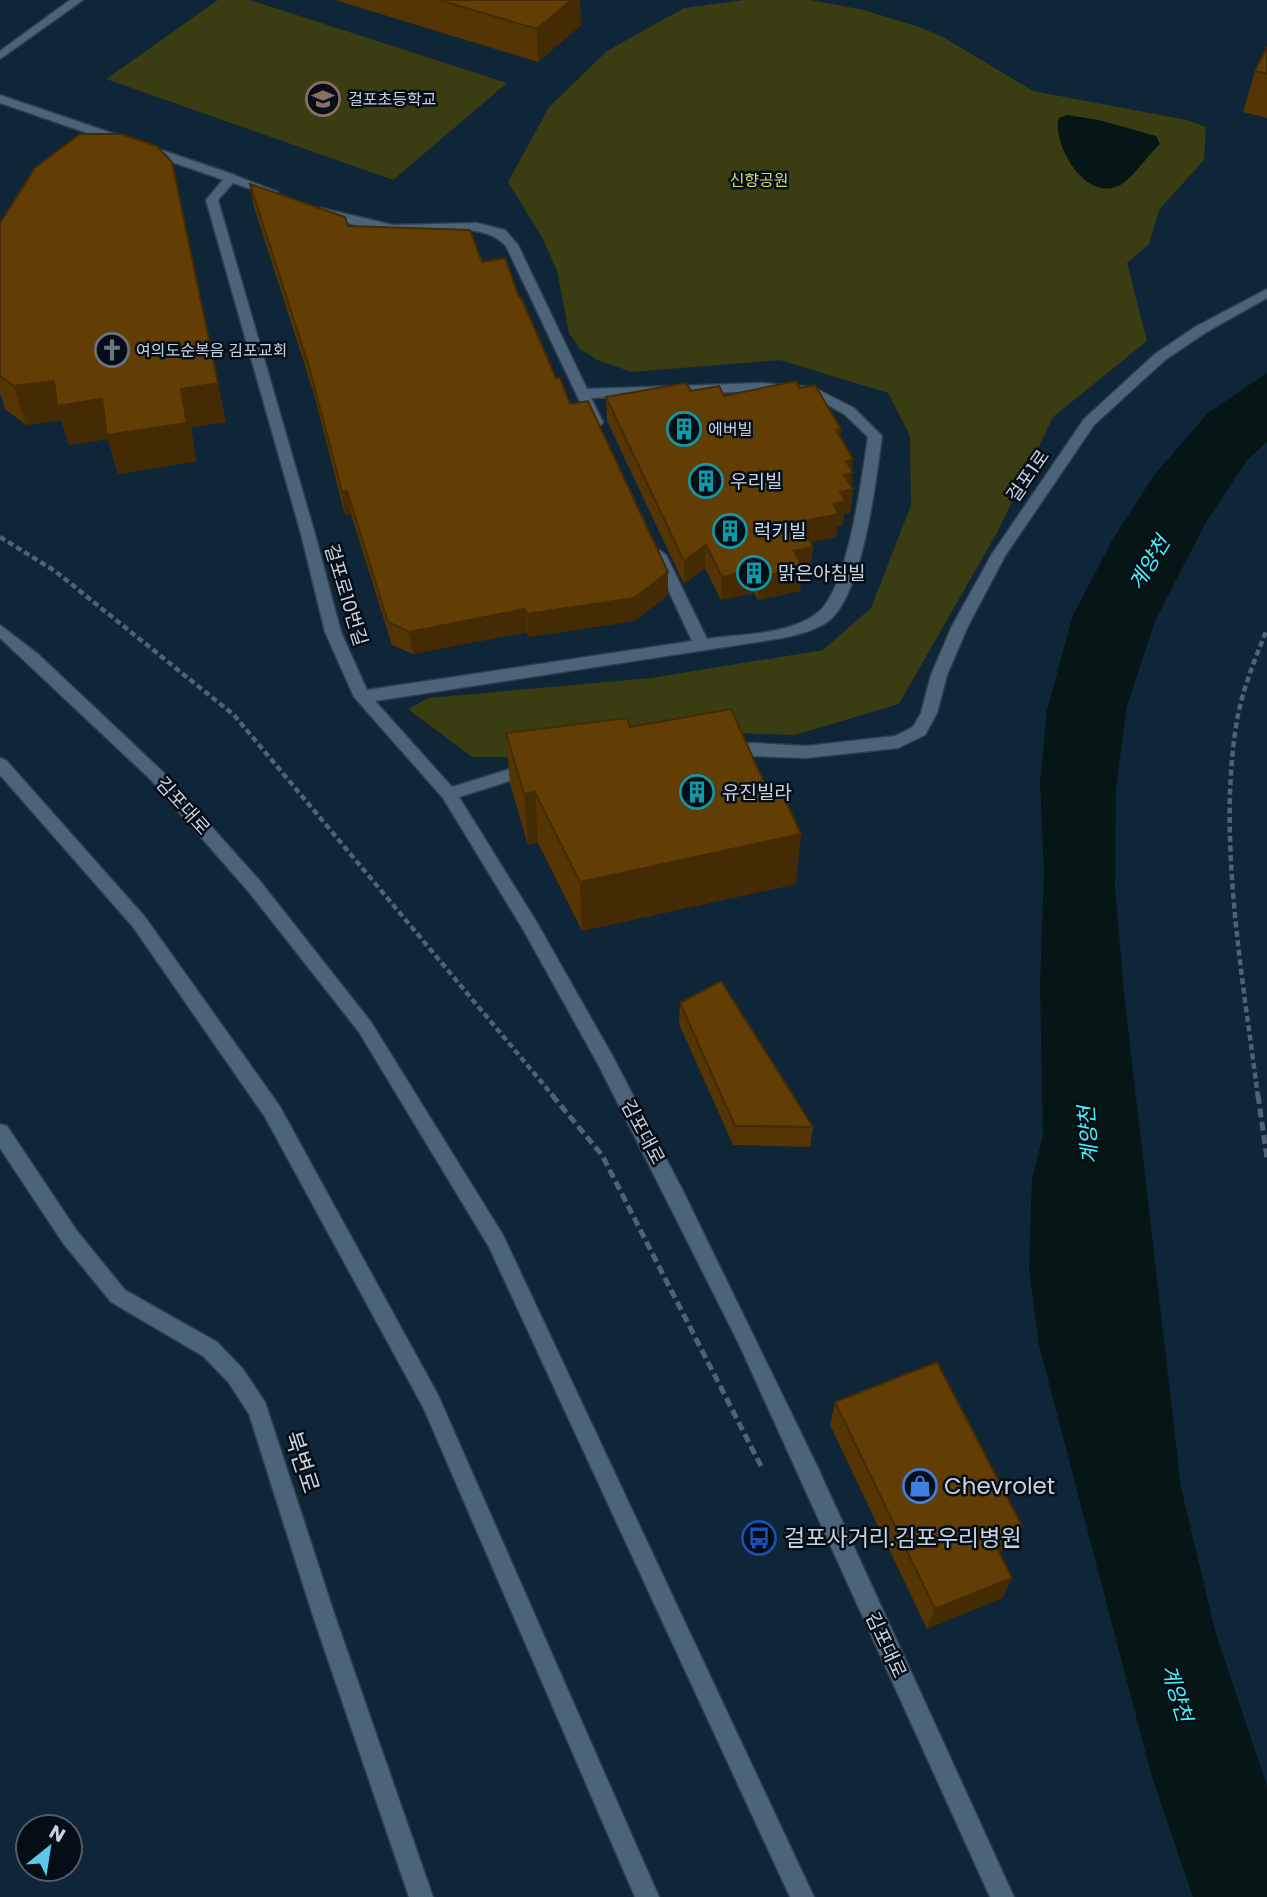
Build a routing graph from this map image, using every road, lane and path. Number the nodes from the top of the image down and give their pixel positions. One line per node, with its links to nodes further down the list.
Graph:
1 (77, 0): 2 (main road)
2 (0, 56)
3 (0, 99): 4 (main road)
4 (231, 178): 5 (main road); 15 (main road, 걸포로10번길)
5 (284, 196)
6 (310, 205): 8 (main road)
7 (1267, 293): 16 (main road, 걸포1로)
8 (583, 394): 9 (main road); 14 (main road)
9 (601, 431)
10 (0, 537): 22 (path)
11 (655, 545): 14 (main road)
12 (1267, 629): 21 (path)
13 (0, 630): 25 (main road, 김포대로)
14 (702, 645): 15 (main road)
15 (362, 697): 19 (main road, 김포대로)
16 (713, 752)
17 (0, 764): 24 (main road)
18 (554, 767): 19 (main road)
19 (449, 794): 26 (main road, 김포대로)
20 (0, 1132): 23 (main road, 북변로)
21 (1267, 1158)
22 (767, 1477)
23 (421, 1897)
24 (647, 1897)
25 (802, 1897)
26 (1002, 1897)

